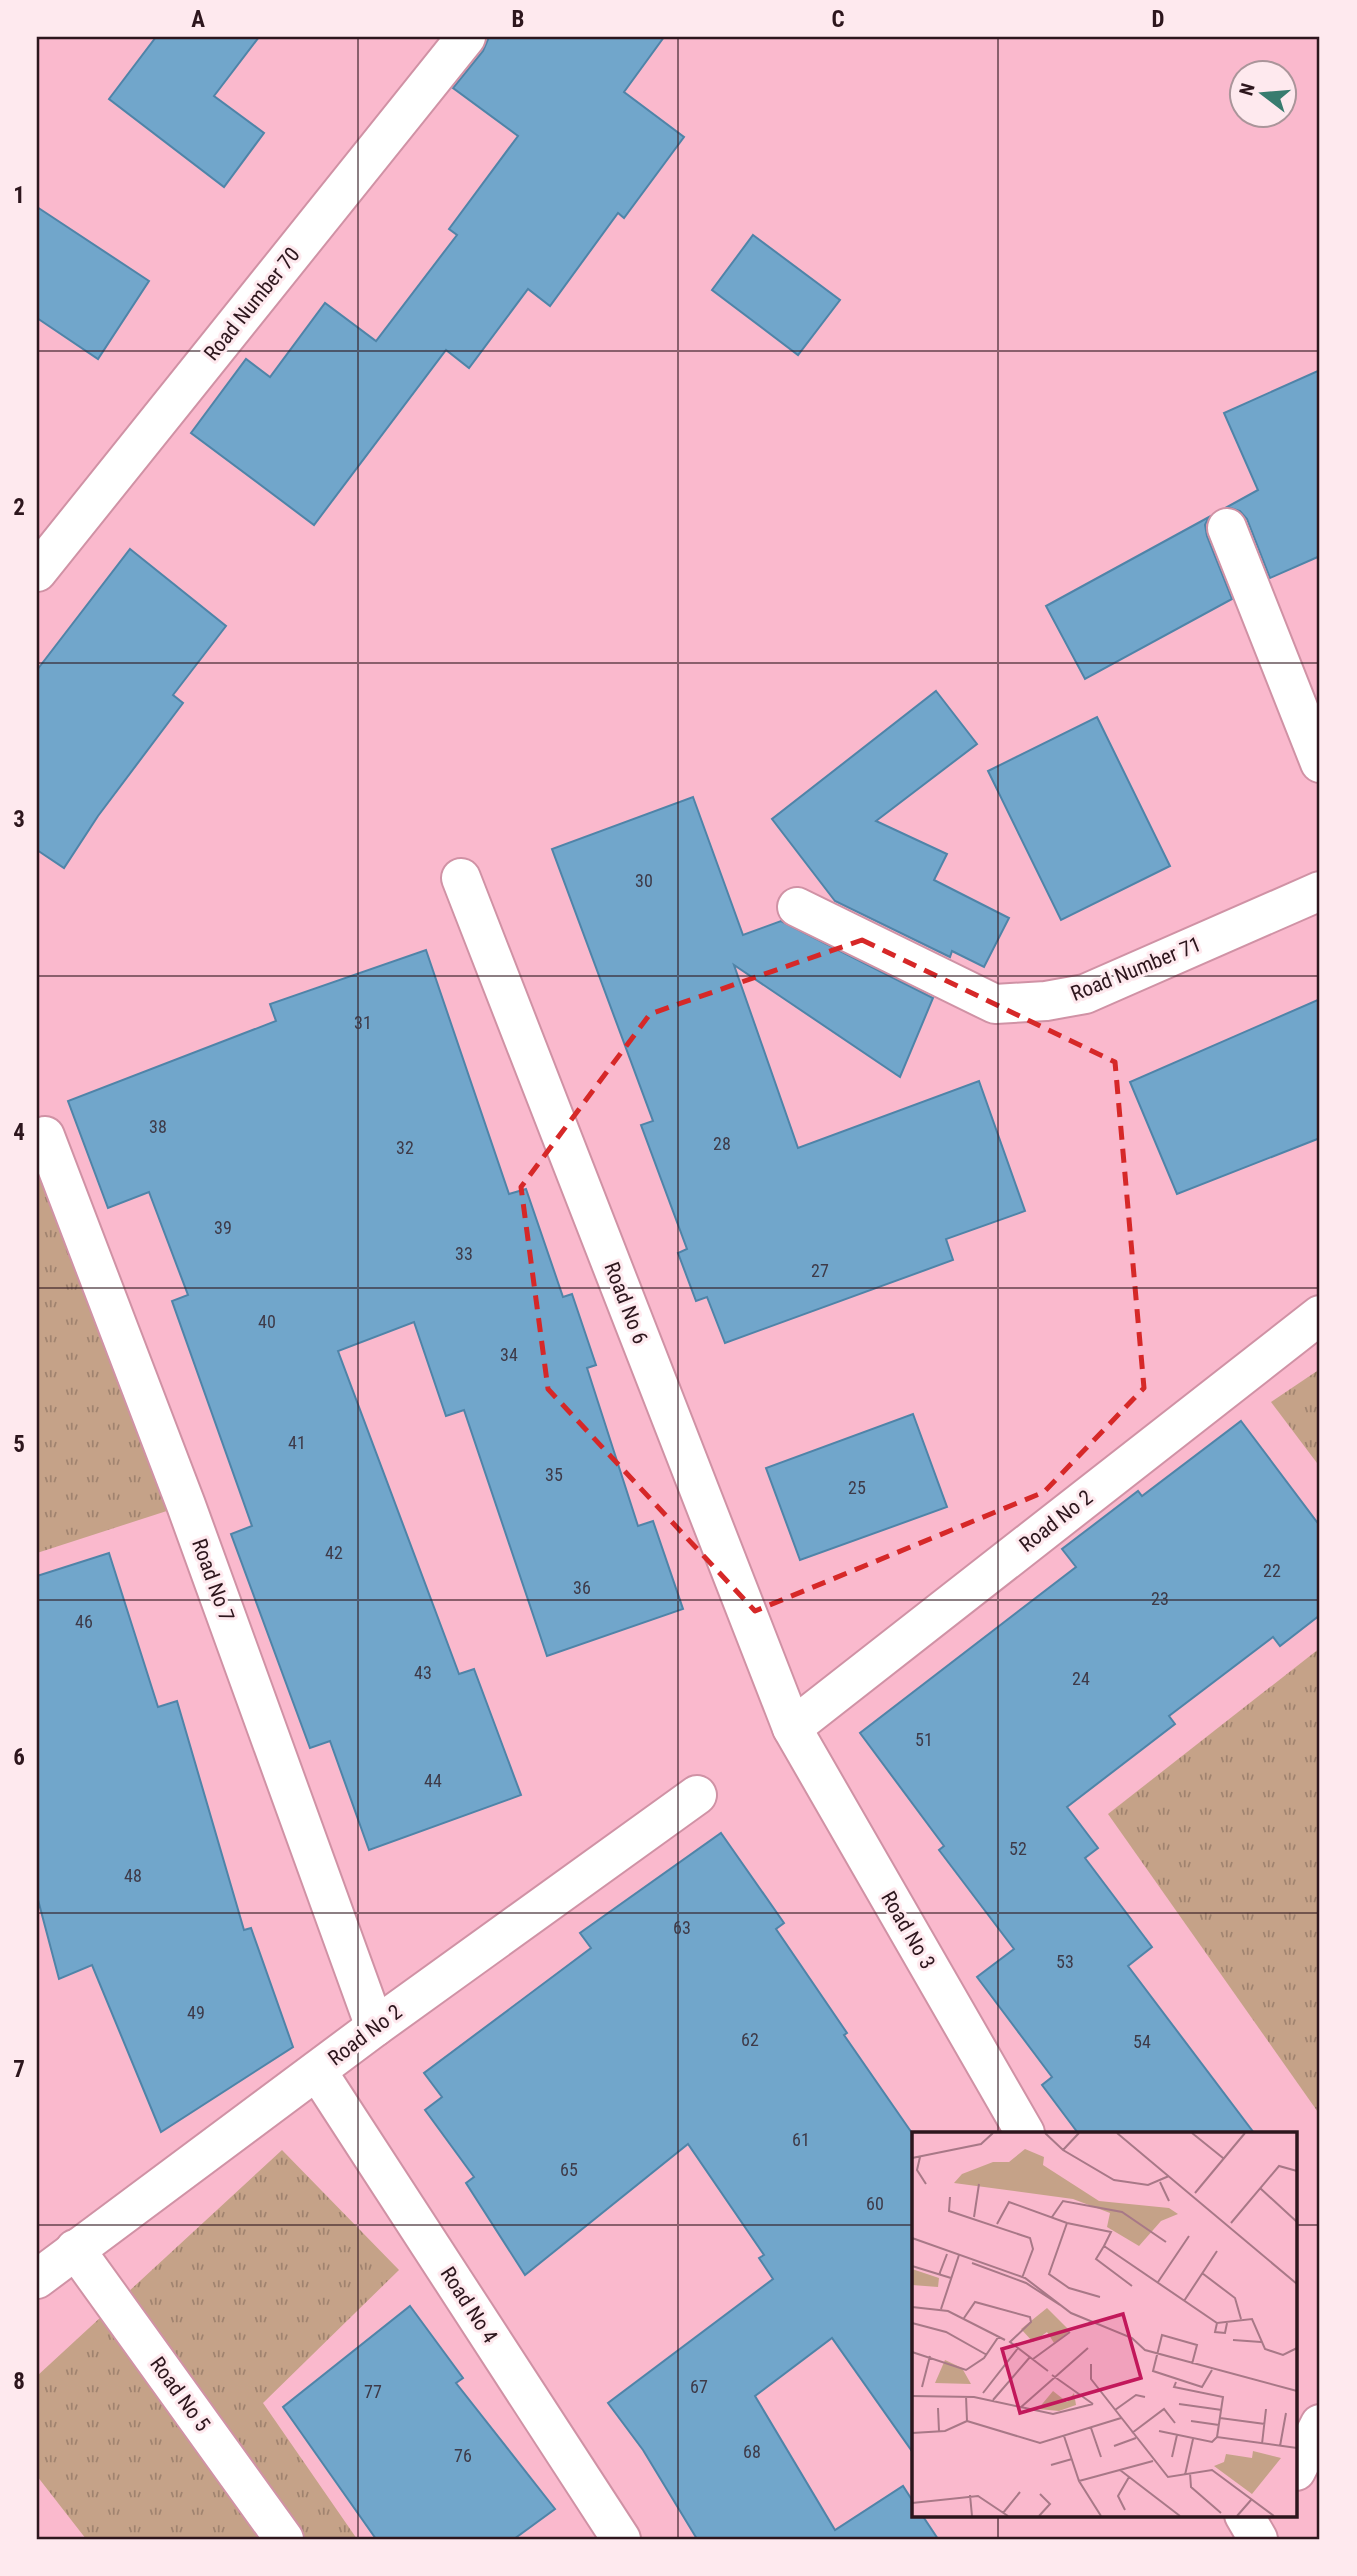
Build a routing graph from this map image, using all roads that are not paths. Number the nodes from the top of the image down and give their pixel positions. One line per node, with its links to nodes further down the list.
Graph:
1 (466, 37): 3 (street, Road Number 70)
2 (1227, 528): 4 (street)
3 (37, 572)
4 (1320, 763)
5 (461, 878): 10 (street, Road No 6)
6 (1320, 891): 7 (street, Road Number 71)
7 (797, 906)
8 (45, 1136): 12 (street, Road No 7)
9 (1320, 1315): 10 (street, Road No 2)
10 (792, 1728): 14 (street, Road No 3)
11 (697, 1795): 12 (street, Road No 2)
12 (375, 2027): 13 (street, Road No 2)
13 (317, 2071): 15 (street, Road No 2); 22 (street, Road No 4)
14 (1024, 2132)
15 (75, 2249): 16 (street, Road No 2); 21 (street, Road No 5)
16 (37, 2279)
17 (1320, 2424): 18 (street)
18 (1298, 2468)
19 (1245, 2516): 23 (street)
20 (1272, 2516): 23 (street)
21 (284, 2539)
22 (621, 2539)
23 (1259, 2539)

